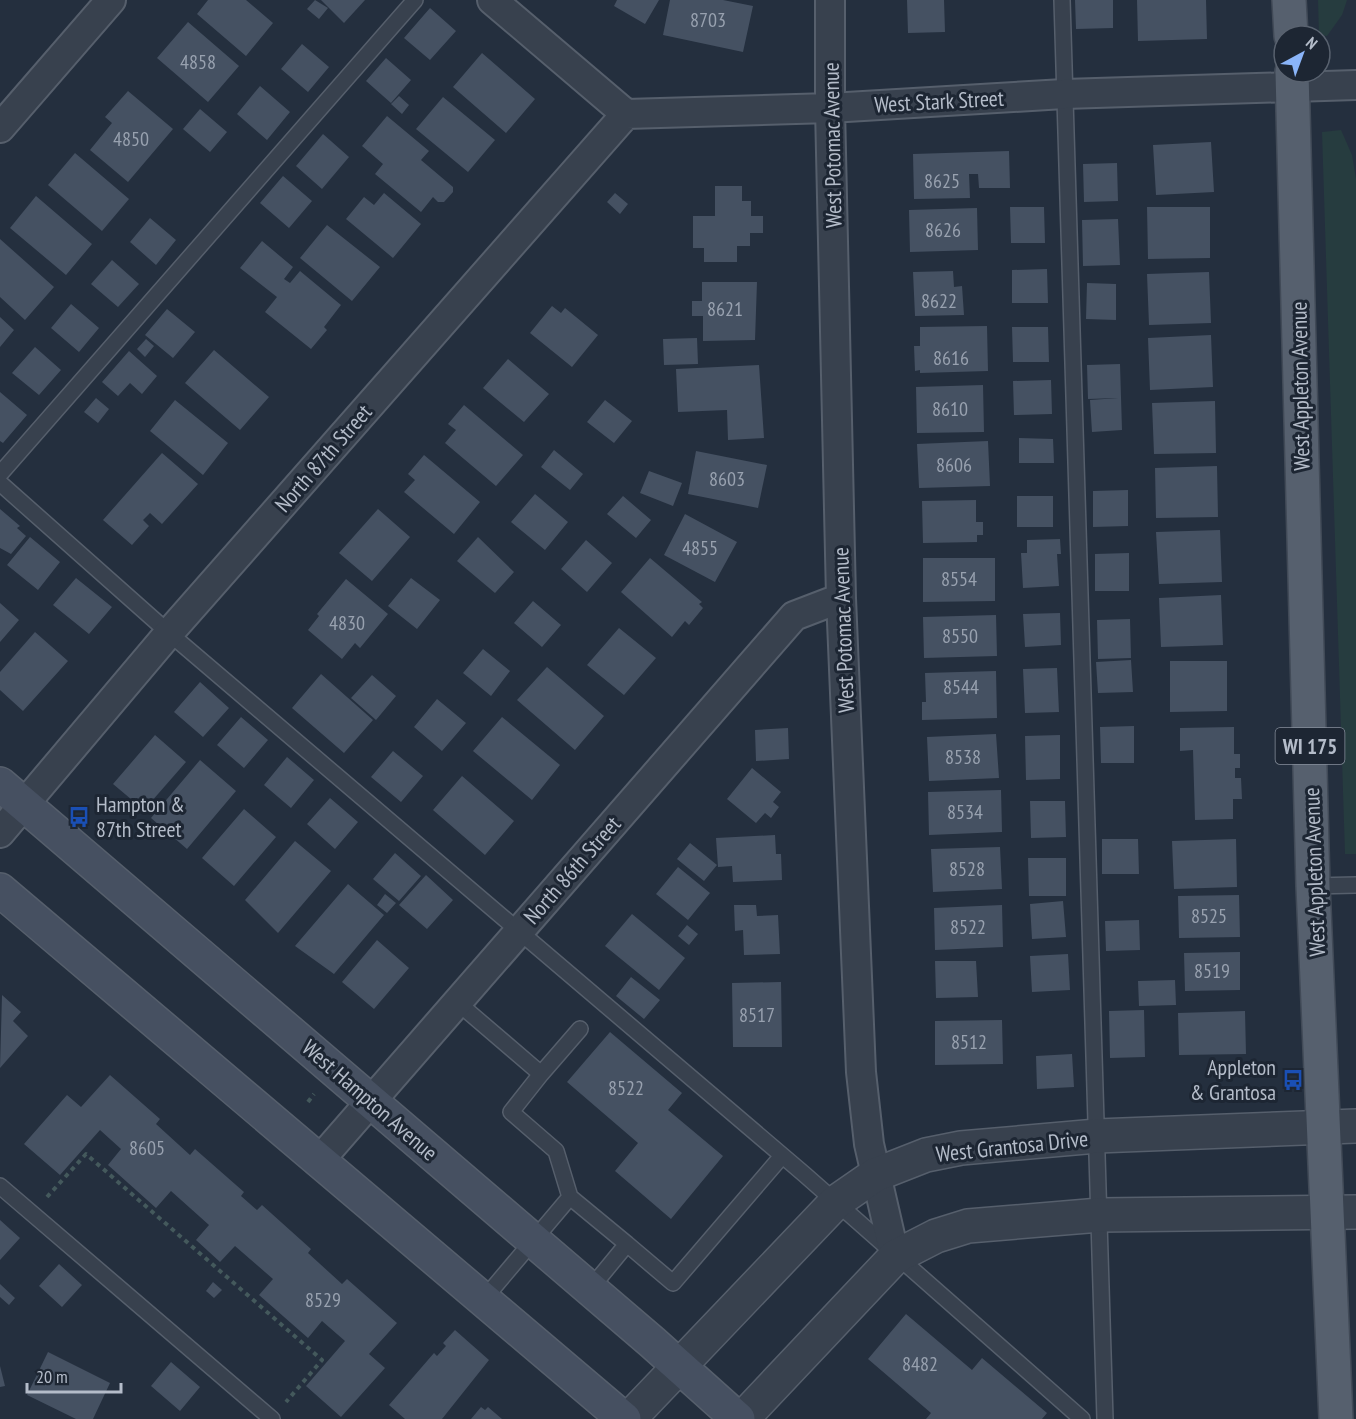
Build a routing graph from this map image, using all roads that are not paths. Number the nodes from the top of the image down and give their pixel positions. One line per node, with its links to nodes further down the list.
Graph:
1 (111, 0): 15 (street)
2 (415, 0): 16 (lane)
3 (492, 0): 14 (street)
4 (830, 0): 13 (street, West Potomac Avenue)
5 (1062, 0): 12 (lane)
6 (1289, 0): 7 (main road)
7 (1290, 24)
8 (1272, 81): 12 (street, West Stark Street)
9 (1332, 83): 11 (street, West Stark Street)
10 (1292, 84): 24 (main road, West Appleton Avenue / WI 175)
11 (1356, 85)
12 (1064, 94): 13 (street, West Stark Street); 33 (lane)
13 (830, 108): 14 (street, West Stark Street); 18 (street, West Potomac Avenue)
14 (626, 114): 19 (street, North 87th Street)
15 (0, 128)
16 (0, 474)
17 (0, 483): 19 (lane)
18 (841, 598): 26 (street, North 86th Street); 36 (street, West Potomac Avenue)
19 (170, 633): 21 (street, North 87th Street); 26 (lane)
20 (0, 784): 21 (main road, West Hampton Avenue)
21 (24, 805): 22 (street, North 87th Street); 30 (main road, West Hampton Avenue)
22 (0, 833)
23 (1356, 885): 24 (lane)
24 (1313, 886): 32 (main road, West Appleton Avenue / WI 175)
25 (0, 890): 35 (main road)
26 (518, 932): 27 (street, North 86th Street); 34 (lane)
27 (457, 1002): 29 (lane); 30 (street, North 86th Street)
28 (580, 1029): 29 (lane)
29 (541, 1074): 38 (lane)
30 (370, 1100): 35 (street, North 86th Street); 42 (main road, West Hampton Avenue)
31 (1356, 1126): 32 (street, West Grantosa Drive)
32 (1324, 1128): 33 (street, West Grantosa Drive); 40 (main road, West Appleton Avenue / WI 175)
33 (1097, 1136): 36 (street, West Grantosa Drive); 41 (lane)
34 (782, 1156): 39 (lane); 43 (lane)
35 (318, 1162): 46 (main road)
36 (875, 1175): 39 (street, West Grantosa Drive); 44 (street, West Potomac Avenue)
37 (0, 1186): 48 (lane)
38 (570, 1197): 42 (lane); 43 (lane)
39 (836, 1202): 44 (lane); 47 (street, West Grantosa Drive)
40 (1342, 1212): 41 (street); 54 (main road, West Appleton Avenue / WI 175)
41 (1100, 1215): 44 (street); 53 (lane)
42 (533, 1240): 45 (main road, West Hampton Avenue); 46 (lane)
43 (627, 1244): 45 (lane)
44 (895, 1257): 51 (street); 52 (lane)
45 (590, 1289): 47 (main road, West Hampton Avenue)
46 (483, 1300): 49 (main road)
47 (680, 1367): 50 (street, West Grantosa Drive); 51 (main road, West Hampton Avenue)
48 (272, 1419)
49 (624, 1419)
50 (629, 1419)
51 (740, 1419)
52 (1082, 1419)
53 (1105, 1419)
54 (1336, 1419)

